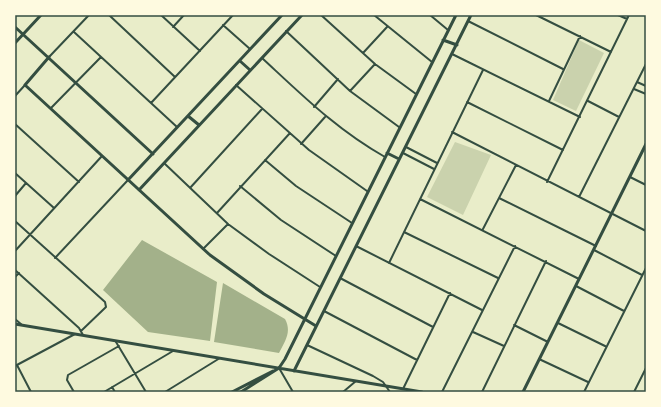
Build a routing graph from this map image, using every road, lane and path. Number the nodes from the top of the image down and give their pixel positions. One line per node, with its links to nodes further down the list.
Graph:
1 (41, 15): 26 (street)
2 (89, 15): 25 (street)
3 (109, 15): 46 (street)
4 (161, 15): 21 (street)
5 (184, 15): 21 (street)
6 (233, 15): 19 (street)
7 (282, 15): 31 (street)
8 (302, 15): 24 (street)
9 (321, 15): 34 (street)
10 (375, 15): 22 (street)
11 (430, 15): 23 (street)
12 (456, 15): 23 (street)
13 (471, 15): 18 (street)
14 (536, 15): 27 (street)
15 (618, 15): 17 (street)
16 (629, 15): 17 (street)
17 (627, 19): 33 (street)
18 (468, 21): 30 (street); 43 (street)
19 (223, 25): 31 (street); 32 (street)
20 (15, 27): 26 (street)
21 (173, 27): 32 (street)
22 (387, 27): 34 (street); 40 (street)
23 (448, 30): 28 (street)
24 (286, 31): 38 (street); 47 (street)
25 (74, 32): 36 (street); 37 (street)
26 (24, 34): 29 (street); 37 (street)
27 (580, 36): 33 (street); 43 (street)
28 (443, 40): 30 (street); 40 (street)
29 (15, 43)
30 (457, 45): 35 (street)
31 (250, 49): 39 (street)
32 (200, 50): 46 (street)
33 (611, 52): 59 (street)
34 (363, 53): 41 (street)
35 (452, 54): 45 (street); 77 (street)
36 (101, 56): 48 (street); 61 (street)
37 (49, 57): 48 (street); 50 (street)
38 (262, 58): 44 (street); 62 (street)
39 (240, 61): 44 (street); 65 (street)
40 (432, 62): 55 (street)
41 (375, 64): 54 (street); 55 (street)
42 (646, 64): 49 (street)
43 (563, 69): 58 (street)
44 (250, 70): 51 (street)
45 (483, 70): 58 (street); 60 (street)
46 (175, 77): 61 (street)
47 (338, 79): 54 (street); 62 (street)
48 (76, 82): 63 (street); 81 (street)
49 (637, 82): 52 (street); 53 (street)
50 (25, 85): 57 (street); 63 (street)
51 (236, 86): 64 (street); 70 (street)
52 (646, 86)
53 (634, 89): 56 (street); 68 (street)
54 (350, 91): 72 (street)
55 (416, 94): 72 (street)
56 (646, 94)
57 (15, 96)
58 (549, 101): 67 (street)
59 (588, 101): 67 (street); 68 (street)
60 (467, 102): 73 (street); 78 (street)
61 (151, 103): 71 (street)
62 (314, 107): 66 (street)
63 (51, 108): 82 (street)
64 (262, 109): 74 (street); 98 (street)
65 (188, 116): 70 (street); 71 (street)
66 (325, 117): 75 (street); 83 (street)
67 (580, 117): 78 (street)
68 (619, 117): 102 (street)
69 (15, 124): 93 (street)
70 (199, 125): 86 (street)
71 (178, 127): 81 (street)
72 (399, 127): 79 (street)
73 (452, 132): 87 (street); 88 (street)
74 (290, 133): 75 (street); 85 (street)
75 (302, 144): 100 (street)
76 (646, 144): 91 (street)
77 (406, 147): 80 (street); 87 (street)
78 (563, 150): 94 (street)
79 (387, 153): 83 (street); 84 (street)
80 (403, 153): 84 (street); 89 (street)
81 (153, 154): 92 (street)
82 (103, 156): 92 (street); 93 (street)
83 (385, 157): 100 (street)
84 (400, 159): 115 (street)
85 (265, 160): 97 (street); 109 (street)
86 (164, 163): 98 (street); 99 (street)
87 (437, 163): 89 (street)
88 (516, 165): 94 (street); 103 (street)
89 (434, 169): 104 (street)
90 (15, 173): 95 (street)
91 (630, 176): 96 (street); 107 (street)
92 (128, 180): 99 (street); 122 (street)
93 (79, 182): 105 (street)
94 (547, 182): 102 (street)
95 (26, 183): 101 (street); 105 (street)
96 (646, 185)
97 (240, 186): 106 (street); 121 (street)
98 (190, 188): 106 (street)
99 (139, 190): 118 (street)
100 (367, 191): 109 (street)
101 (15, 196)
102 (578, 197): 107 (street)
103 (499, 198): 111 (street); 117 (street)
104 (420, 199): 111 (street); 113 (street)
105 (54, 208): 114 (street)
106 (217, 213): 110 (street)
107 (611, 213): 112 (street); 117 (street)
108 (15, 221): 114 (street)
109 (352, 223): 121 (street)
110 (228, 224): 118 (street); 134 (street)
111 (483, 229): 116 (street)
112 (646, 231)
113 (404, 232): 124 (street); 131 (street)
114 (30, 235): 120 (street); 122 (street)
115 (356, 246): 124 (street); 130 (street)
116 (515, 246): 123 (street); 131 (street)
117 (596, 246): 119 (street)
118 (203, 249): 140 (street)
119 (594, 250): 128 (street); 132 (street)
120 (15, 251)
121 (336, 256): 134 (street)
122 (55, 258): 147 (street)
123 (546, 261): 132 (street); 143 (street)
124 (389, 263): 135 (street)
125 (646, 268): 128 (street)
126 (15, 270): 127 (street)
127 (19, 273): 129 (street); 147 (street)
128 (642, 275): 138 (street)
129 (15, 277)
130 (340, 278): 137 (street); 146 (street)
131 (498, 278): 136 (street)
132 (580, 279): 133 (street)
133 (576, 286): 138 (street); 141 (street)
134 (320, 287): 140 (street)
135 (450, 294): 136 (street); 146 (street)
136 (482, 310): 148 (street)
137 (324, 311): 145 (street); 160 (street)
138 (624, 311): 156 (street)
139 (15, 319): 144 (street)
140 (304, 320): 145 (street); 162 (street)
141 (557, 323): 152 (street); 156 (street)
142 (15, 324): 144 (street)
143 (514, 325): 152 (street); 155 (street)
144 (22, 326): 149 (street)
145 (316, 326): 153 (street)
146 (433, 327): 160 (street)
147 (81, 331): 150 (street)
148 (473, 332): 155 (street); 183 (street)
149 (75, 334): 150 (street); 161 (street)
150 (84, 335): 151 (street)
151 (116, 340): 154 (street); 157 (street)
152 (548, 342): 159 (street)
153 (307, 345): 164 (street); 168 (street)
154 (119, 346): 165 (street); 172 (street)
155 (504, 346): 184 (street)
156 (605, 346): 167 (street)
157 (174, 350): 158 (street); 165 (street)
158 (220, 358): 162 (street); 176 (street)
159 (539, 359): 167 (street); 185 (street)
160 (417, 360): 170 (street)
161 (16, 366): 171 (street)
162 (279, 368): 164 (street); 177 (street); 178 (street); 179 (street)
163 (646, 368): 187 (street)
164 (294, 371): 166 (street)
165 (135, 374): 169 (street); 175 (street)
166 (357, 381): 168 (street); 180 (street)
167 (588, 382): 186 (street)
168 (386, 386): 170 (street); 181 (street)
169 (112, 387): 173 (street); 174 (street)
170 (402, 389): 182 (street)
171 (31, 392)
172 (74, 392)
173 (104, 392)
174 (115, 392)
175 (146, 392)
176 (164, 392)
177 (232, 392)
178 (242, 392)
179 (293, 392)
180 (342, 392)
181 (390, 392)
182 (422, 392)
183 (442, 392)
184 (482, 392)
185 (523, 392)
186 (584, 392)
187 (634, 392)

